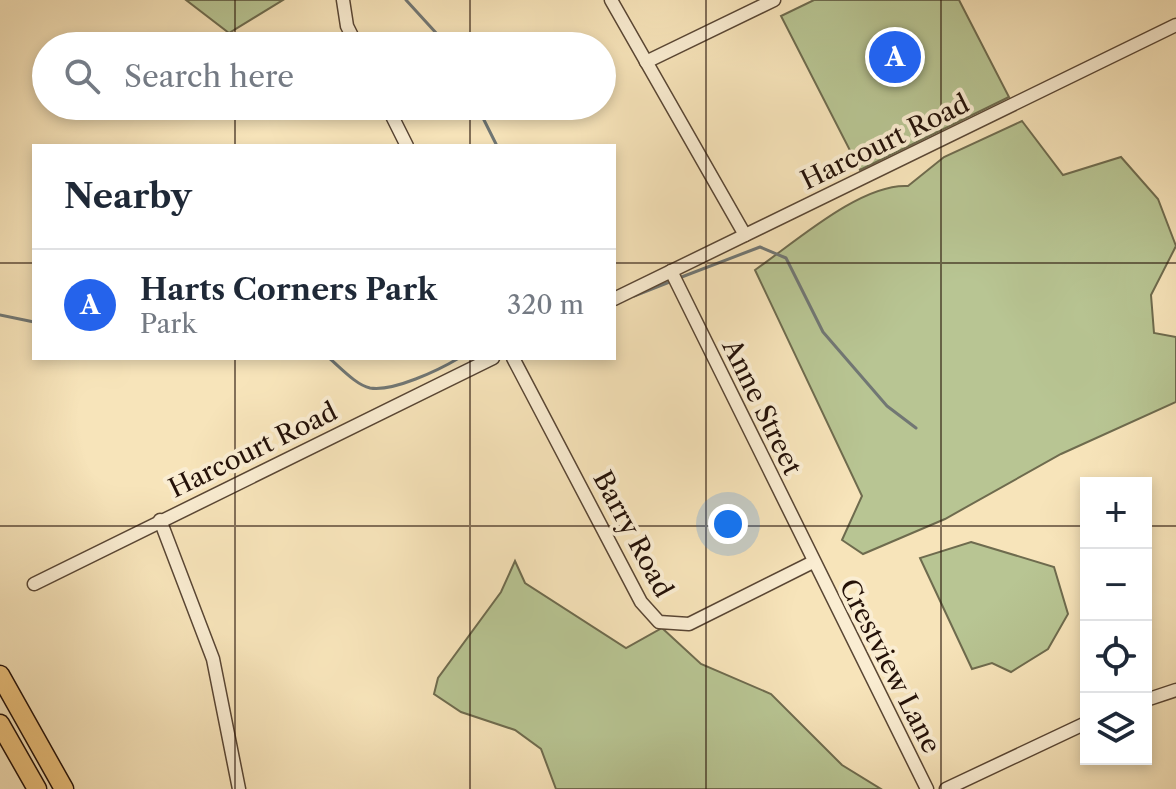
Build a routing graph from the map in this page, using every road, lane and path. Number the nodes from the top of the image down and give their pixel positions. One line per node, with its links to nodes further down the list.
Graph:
1 (343, 0): 5 (street)
2 (611, 0): 6 (street)
3 (774, 0): 6 (street)
4 (1176, 25): 9 (street, Harcourt Road)
5 (350, 32)
6 (646, 62): 9 (street)
7 (394, 120): 8 (street)
8 (406, 144)
9 (745, 235): 10 (street, Harcourt Road)
10 (671, 271): 11 (street, Harcourt Road); 15 (street, Anne Street)
11 (616, 298)
12 (489, 360): 14 (street, Harcourt Road)
13 (514, 360): 15 (street, Barry Road)
14 (160, 520): 16 (street, Harcourt Road); 24 (street)
15 (813, 562): 25 (street, Crestview Lane)
16 (34, 584)
17 (0, 675): 23 (highway)
18 (1176, 690): 19 (street)
19 (1152, 698)
20 (0, 724): 22 (highway)
21 (1080, 726): 26 (street)
22 (37, 789)
23 (64, 789)
24 (239, 789)
25 (927, 789)
26 (946, 789)

